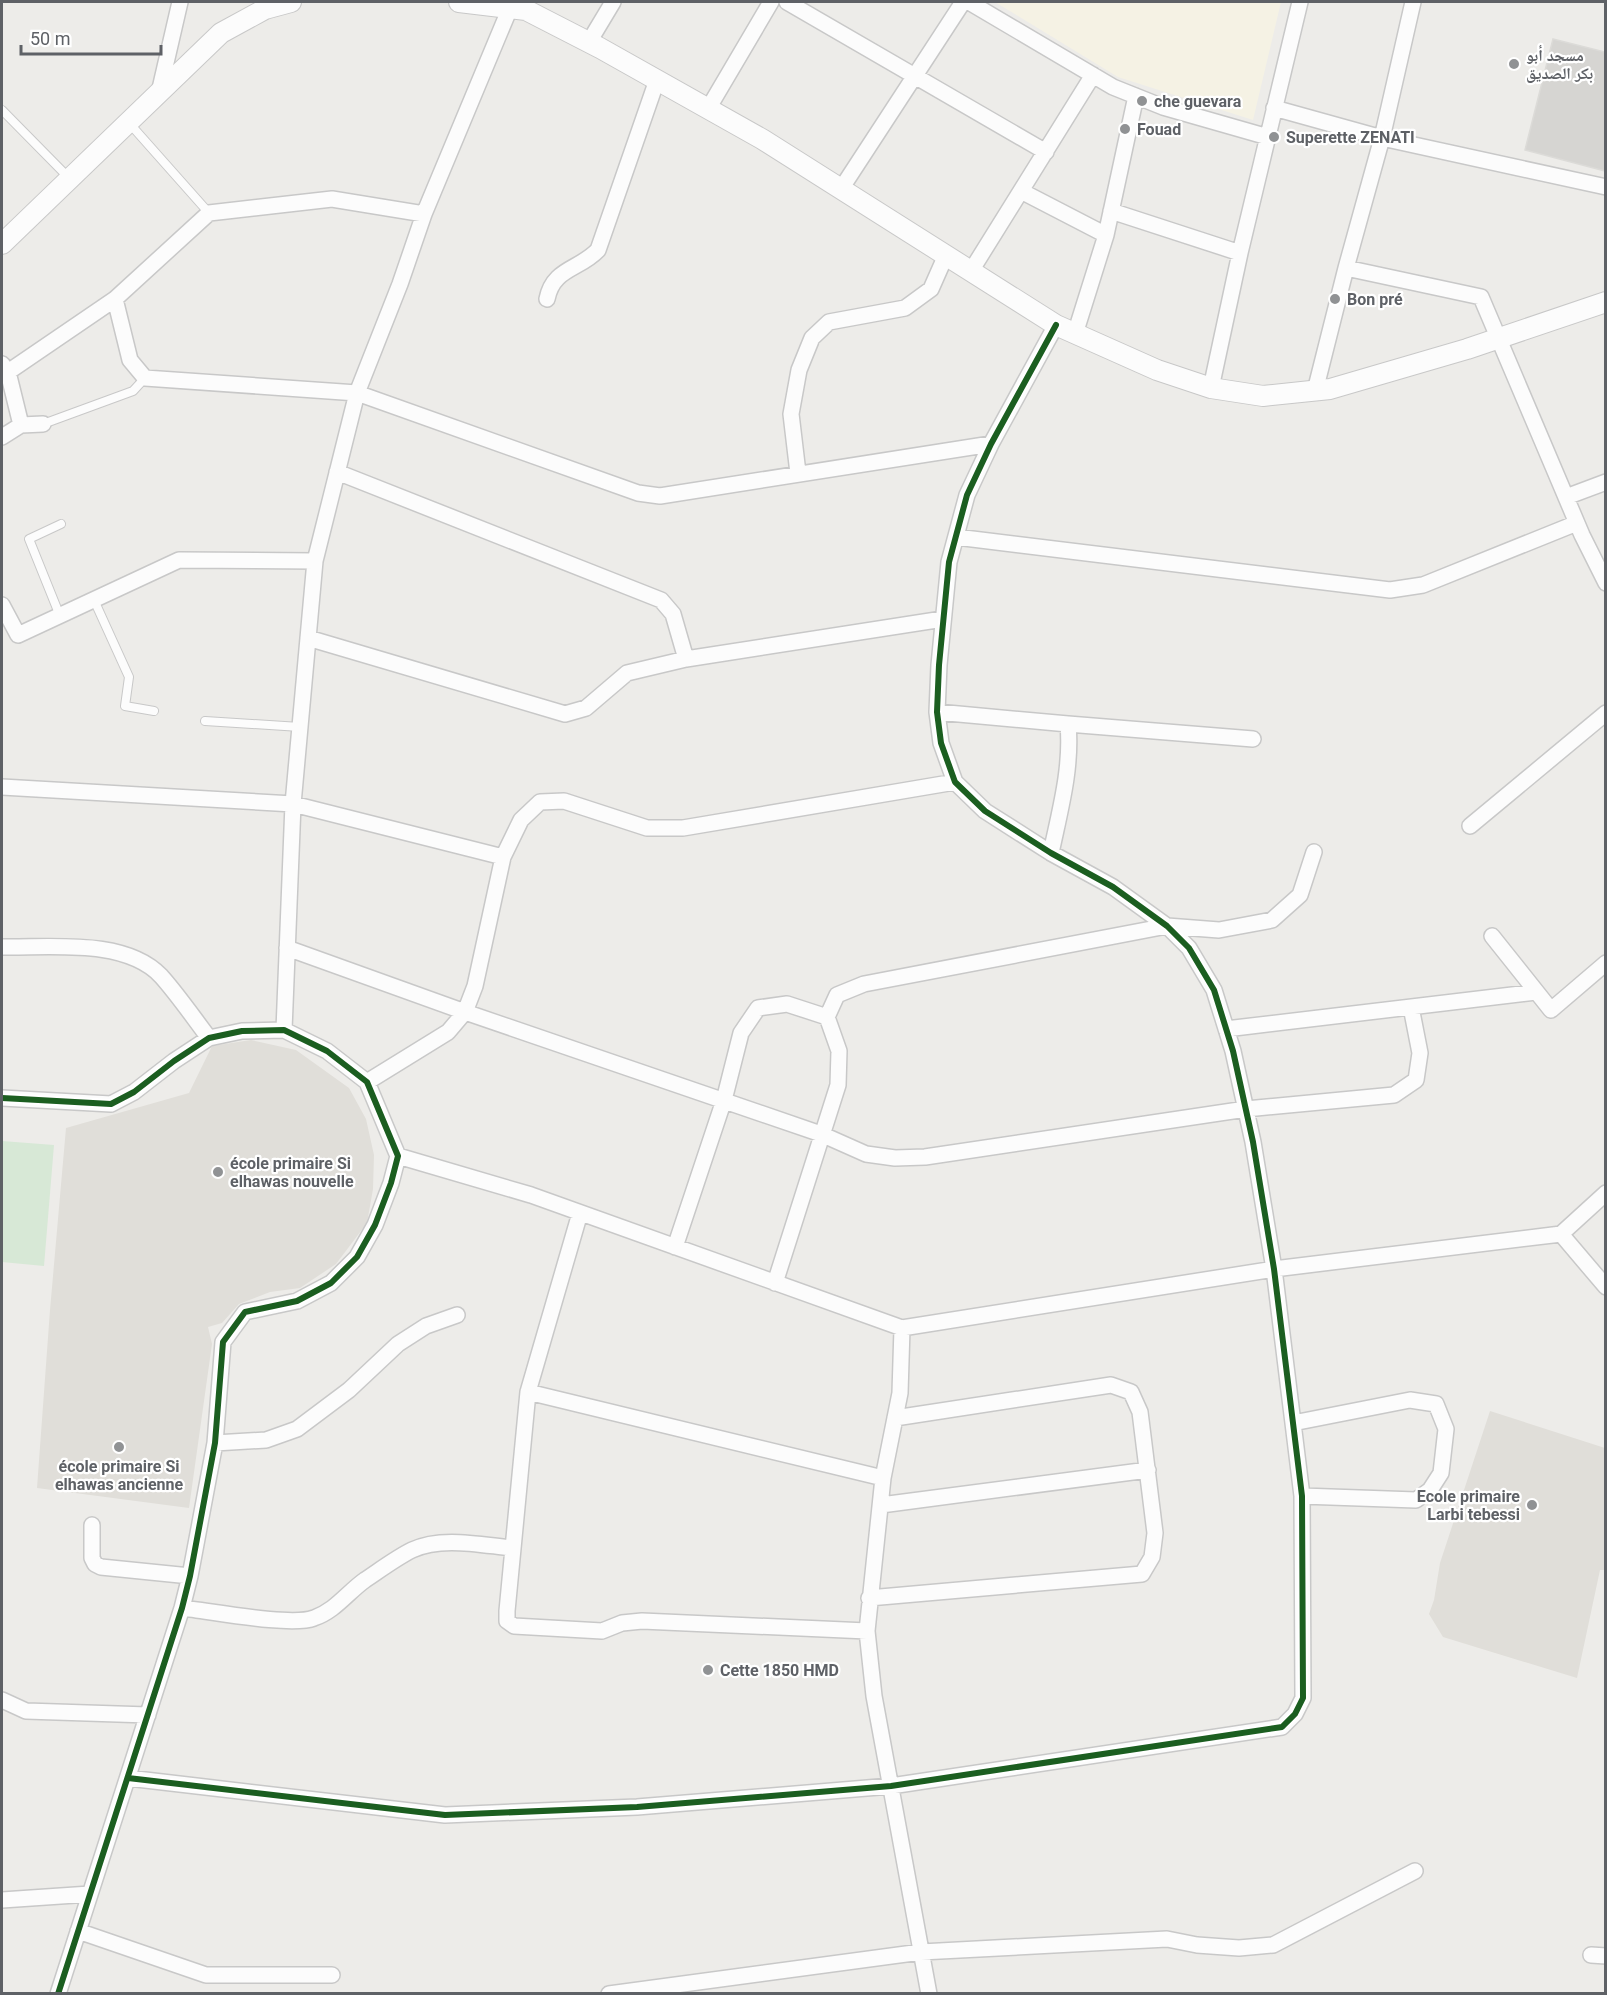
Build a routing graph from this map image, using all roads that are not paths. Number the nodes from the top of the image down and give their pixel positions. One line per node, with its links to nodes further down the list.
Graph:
1 (180, 2): 16 (street)
2 (291, 2): 16 (street)
3 (459, 2): 11 (street)
4 (613, 2): 12 (street)
5 (771, 2): 19 (street)
6 (787, 2): 14 (street)
7 (963, 2): 14 (street)
8 (969, 2): 13 (street)
9 (1300, 2): 18 (street)
10 (1413, 2): 23 (street)
11 (506, 5): 12 (street); 31 (street)
12 (589, 42): 15 (street)
13 (1093, 75): 17 (street); 24 (street)
14 (915, 76): 24 (street); 27 (street)
15 (657, 80): 19 (street); 39 (street)
16 (159, 93): 21 (street)
17 (1136, 96): 22 (street); 29 (street)
18 (1274, 108): 22 (street); 23 (street)
19 (708, 109): 27 (street)
20 (2, 110): 25 (lane)
21 (129, 122): 25 (street); 30 (lane)
22 (1268, 137): 34 (street)
23 (1382, 138): 26 (street); 36 (street)
24 (1046, 152): 28 (street)
25 (70, 179): 33 (street)
26 (1605, 187)
27 (841, 189): 35 (street)
28 (1021, 191): 32 (street); 37 (street)
29 (1111, 211): 32 (street); 34 (street)
30 (209, 213): 31 (street); 38 (street)
31 (424, 214): 48 (street)
32 (1106, 235): 42 (street)
33 (2, 244)
34 (1240, 253): 46 (street)
35 (946, 255): 37 (street); 54 (street)
36 (1346, 268): 43 (street); 47 (street)
37 (970, 271): 41 (street)
38 (116, 299): 44 (street); 45 (street)
39 (547, 299)
40 (1605, 302): 43 (street)
41 (1056, 325): 42 (street); 52 (street)
42 (1075, 334): 46 (street)
43 (1498, 338): 47 (street); 56 (street)
44 (5, 368): 49 (street)
45 (145, 378): 48 (street); 50 (lane)
46 (1211, 388): 47 (street)
47 (1315, 391)
48 (357, 393): 53 (street); 54 (street)
49 (21, 424): 50 (street); 51 (street)
50 (43, 424)
51 (2, 437)
52 (991, 444): 54 (street); 59 (street)
53 (337, 472): 60 (street); 67 (street)
54 (798, 473)
55 (1605, 482): 56 (street)
56 (1566, 498): 57 (street)
57 (1577, 523): 59 (street); 61 (street)
58 (61, 524): 64 (lane)
59 (956, 537): 65 (street)
60 (315, 561): 62 (street); 66 (street)
61 (1605, 583)
62 (94, 600): 64 (street); 68 (lane)
63 (2, 604): 64 (street)
64 (60, 616)
65 (943, 619): 67 (street); 69 (street)
66 (308, 638): 67 (street); 73 (street)
67 (686, 659)
68 (154, 711)
69 (937, 712): 72 (street); 75 (street)
70 (1605, 713): 78 (street)
71 (205, 721): 73 (lane)
72 (1068, 724): 74 (street); 80 (street)
73 (300, 728): 77 (street)
74 (1253, 739)
75 (955, 782): 80 (street); 81 (street)
76 (2, 787): 77 (street)
77 (293, 804): 81 (street); 85 (street)
78 (1470, 826)
79 (1314, 852): 82 (street)
80 (1051, 853): 82 (street)
81 (503, 857): 89 (street)
82 (1167, 926): 90 (street); 91 (street)
83 (1492, 936): 87 (street)
84 (2, 947): 93 (street)
85 (287, 948): 89 (street); 92 (street)
86 (1605, 963): 87 (street)
87 (1536, 992): 88 (street)
88 (1411, 1007): 91 (street); 97 (street)
89 (465, 1012): 94 (street); 96 (street)
90 (827, 1017): 96 (street); 98 (street)
91 (1226, 1029): 97 (street)
92 (284, 1030): 93 (street); 94 (street)
93 (209, 1038): 95 (street)
94 (367, 1082): 99 (street)
95 (2, 1098)
96 (724, 1100): 98 (street); 103 (street)
97 (1246, 1109): 98 (street); 104 (street)
98 (821, 1134): 105 (street)
99 (398, 1156): 101 (street); 112 (street)
100 (1605, 1193): 102 (street)
101 (580, 1213): 103 (street); 109 (street)
102 (1561, 1234): 104 (street); 106 (street)
103 (675, 1247): 105 (street)
104 (1274, 1269): 108 (street); 111 (street)
105 (775, 1283): 108 (street)
106 (1605, 1287)
107 (457, 1315): 112 (street)
108 (902, 1328): 110 (street)
109 (528, 1392): 114 (street); 118 (street)
110 (895, 1418): 113 (street); 114 (street)
111 (1293, 1423): 115 (street); 115 (street)
112 (215, 1443): 119 (street)
113 (1148, 1470): 116 (street); 120 (street)
114 (883, 1478): 116 (street)
115 (1302, 1496): 126 (street)
116 (881, 1504): 120 (street)
117 (92, 1525): 119 (street)
118 (512, 1548): 121 (street); 122 (street)
119 (190, 1576): 121 (street)
120 (869, 1598): 122 (street)
121 (182, 1608): 124 (street)
122 (867, 1631): 126 (street)
123 (2, 1700): 124 (street)
124 (148, 1715): 125 (street)
125 (128, 1778): 126 (street); 128 (street)
126 (891, 1786): 131 (street)
127 (1414, 1872): 131 (street)
128 (90, 1894): 129 (street); 130 (street)
129 (2, 1900)
130 (78, 1931): 132 (street); 133 (street)
131 (921, 1952): 134 (street); 135 (street)
132 (332, 1975)
133 (58, 1994)
134 (609, 1994)
135 (929, 1994)

